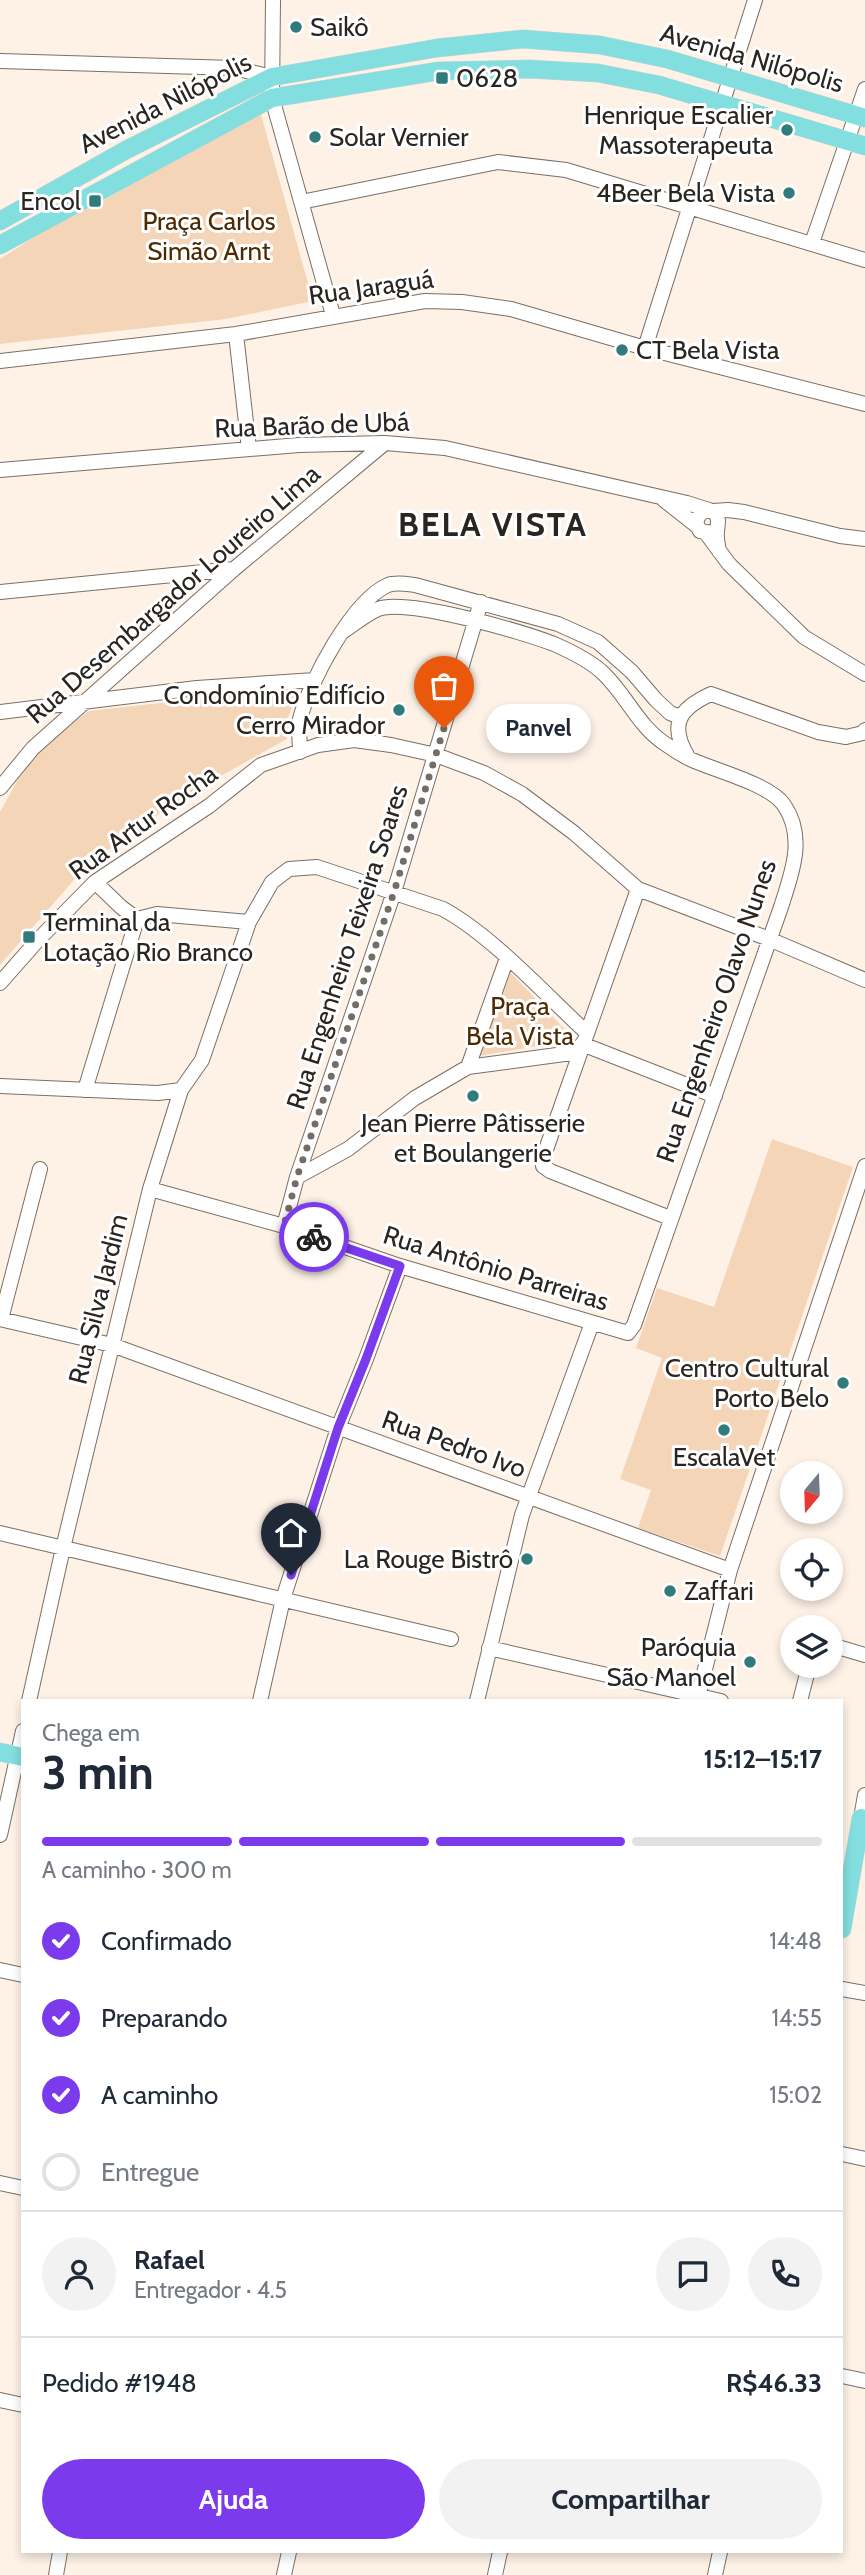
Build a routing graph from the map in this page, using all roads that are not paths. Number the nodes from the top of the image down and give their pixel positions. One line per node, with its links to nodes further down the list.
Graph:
1 (273, 0): 5 (street)
2 (755, 0): 4 (street)
3 (0, 61): 5 (street)
4 (730, 76): 5 (main road, Avenida Nilópolis); 8 (street); 9 (main road, Avenida Nilópolis)
5 (272, 77): 7 (street); 13 (main road, Avenida Nilópolis)
6 (865, 89): 9 (street)
7 (272, 98): 8 (main road, Avenida Nilópolis); 11 (street); 15 (main road, Avenida Nilópolis)
8 (721, 103): 10 (main road, Avenida Nilópolis); 12 (street)
9 (861, 117): 10 (street)
10 (857, 143): 14 (street)
11 (301, 202): 12 (street); 17 (street)
12 (689, 208): 14 (street); 19 (street)
13 (0, 221)
14 (812, 243): 16 (street)
15 (0, 245)
16 (865, 260)
17 (333, 315): 18 (street, Rua Jaraguá); 19 (street, Rua Jaraguá)
18 (236, 334): 20 (street, Rua Jaraguá); 23 (street)
19 (646, 348): 21 (street, Rua Jaraguá)
20 (0, 361)
21 (865, 404)
22 (385, 443): 23 (street, Rua Barão de Ubá); 25 (street, Rua Barão de Ubá); 30 (street, Rua Desembargador Loureiro Lima)
23 (249, 449): 24 (street, Rua Barão de Ubá)
24 (0, 470)
25 (663, 499): 26 (street, Rua Barão de Ubá); 28 (street, Rua Barão de Ubá)
26 (711, 511): 27 (street, Rua Barão de Ubá); 28 (street); 28 (street)
27 (744, 513): 28 (street); 29 (street, Rua Barão de Ubá)
28 (709, 529): 35 (street)
29 (865, 539)
30 (234, 569): 31 (street); 37 (street, Rua Desembargador Loureiro Lima)
31 (0, 592)
32 (481, 602): 33 (street, Rua Engenheiro Teixeira Soares); 34 (street); 39 (street)
33 (475, 622): 34 (street, Rua Engenheiro Olavo Nunes); 42 (street, Rua Engenheiro Teixeira Soares); 43 (street, Rua Engenheiro Olavo Nunes)
34 (342, 632): 36 (street)
35 (865, 674)
36 (315, 680): 37 (street); 41 (street)
37 (87, 701): 38 (street); 44 (street, Rua Desembargador Loureiro Lima)
38 (0, 712)
39 (680, 717): 40 (street); 43 (street)
40 (865, 730)
41 (300, 752): 42 (street, Rua Artur Rocha); 45 (street, Rua Artur Rocha)
42 (436, 755): 46 (street, Rua Artur Rocha); 47 (street, Rua Engenheiro Teixeira Soares)
43 (689, 758): 50 (street, Rua Engenheiro Olavo Nunes)
44 (0, 788)
45 (95, 882): 48 (street); 53 (street, Rua Artur Rocha)
46 (638, 889): 50 (street); 54 (street)
47 (394, 892): 49 (street, Rua Silva Jardim); 51 (street, Rua Silva Jardim); 62 (street, Rua Engenheiro Teixeira Soares)
48 (137, 919): 49 (street); 57 (street)
49 (249, 922): 58 (street, Rua Silva Jardim)
50 (769, 939): 52 (street); 59 (street, Rua Engenheiro Olavo Nunes)
51 (507, 958): 54 (street, Rua Silva Jardim); 55 (street)
52 (865, 980)
53 (0, 983)
54 (582, 1043): 55 (street); 59 (street); 64 (street)
55 (468, 1067): 62 (street)
56 (0, 1086): 57 (street)
57 (85, 1090): 58 (street)
58 (181, 1090): 63 (street, Rua Silva Jardim)
59 (715, 1096): 64 (street, Rua Engenheiro Olavo Nunes)
60 (865, 1166): 75 (street)
61 (40, 1169): 67 (street)
62 (297, 1177): 65 (street, Rua Engenheiro Teixeira Soares)
63 (150, 1189): 65 (street, Rua Antônio Parreiras); 70 (street, Rua Silva Jardim)
64 (670, 1218): 69 (street, Rua Engenheiro Olavo Nunes)
65 (284, 1226): 66 (street, Rua Antônio Parreiras)
66 (400, 1266): 68 (street, Rua Antônio Parreiras); 71 (street)
67 (1, 1319): 70 (street, Rua Pedro Ivo)
68 (592, 1323): 69 (street, Rua Antônio Parreiras); 72 (street)
69 (628, 1333)
70 (112, 1345): 71 (street, Rua Pedro Ivo); 74 (street, Rua Silva Jardim)
71 (338, 1428): 72 (street, Rua Pedro Ivo); 76 (street)
72 (528, 1497): 75 (street, Rua Pedro Ivo); 78 (street)
73 (0, 1532): 74 (street)
74 (63, 1548): 76 (street); 82 (street, Rua Silva Jardim)
75 (730, 1570): 85 (street)
76 (283, 1599): 77 (street); 83 (street)
77 (451, 1639)
78 (489, 1648): 84 (street); 85 (street)
79 (843, 1649): 80 (street)
80 (865, 1655)
81 (806, 1678): 86 (street)
82 (29, 1699)
83 (260, 1699)
84 (477, 1699)
85 (698, 1699)
86 (801, 1699)
87 (21, 1736): 88 (street)
88 (13, 1755): 91 (street)
89 (865, 1795): 90 (street)
90 (863, 1819): 92 (main road)
91 (0, 1835)
92 (843, 1923)
93 (0, 1970): 94 (street)
94 (21, 1975)
95 (843, 1989): 96 (street)
96 (865, 1993)
97 (843, 2154): 98 (street)
98 (865, 2159)
99 (0, 2183): 100 (street)
100 (21, 2188)
101 (843, 2376): 102 (street)
102 (865, 2381)
103 (0, 2400): 104 (street)
104 (21, 2405)
105 (60, 2553): 109 (street)
106 (289, 2553): 110 (street)
107 (500, 2553): 111 (street)
108 (720, 2553): 112 (street)
109 (56, 2575)
110 (284, 2575)
111 (495, 2575)
112 (715, 2575)

